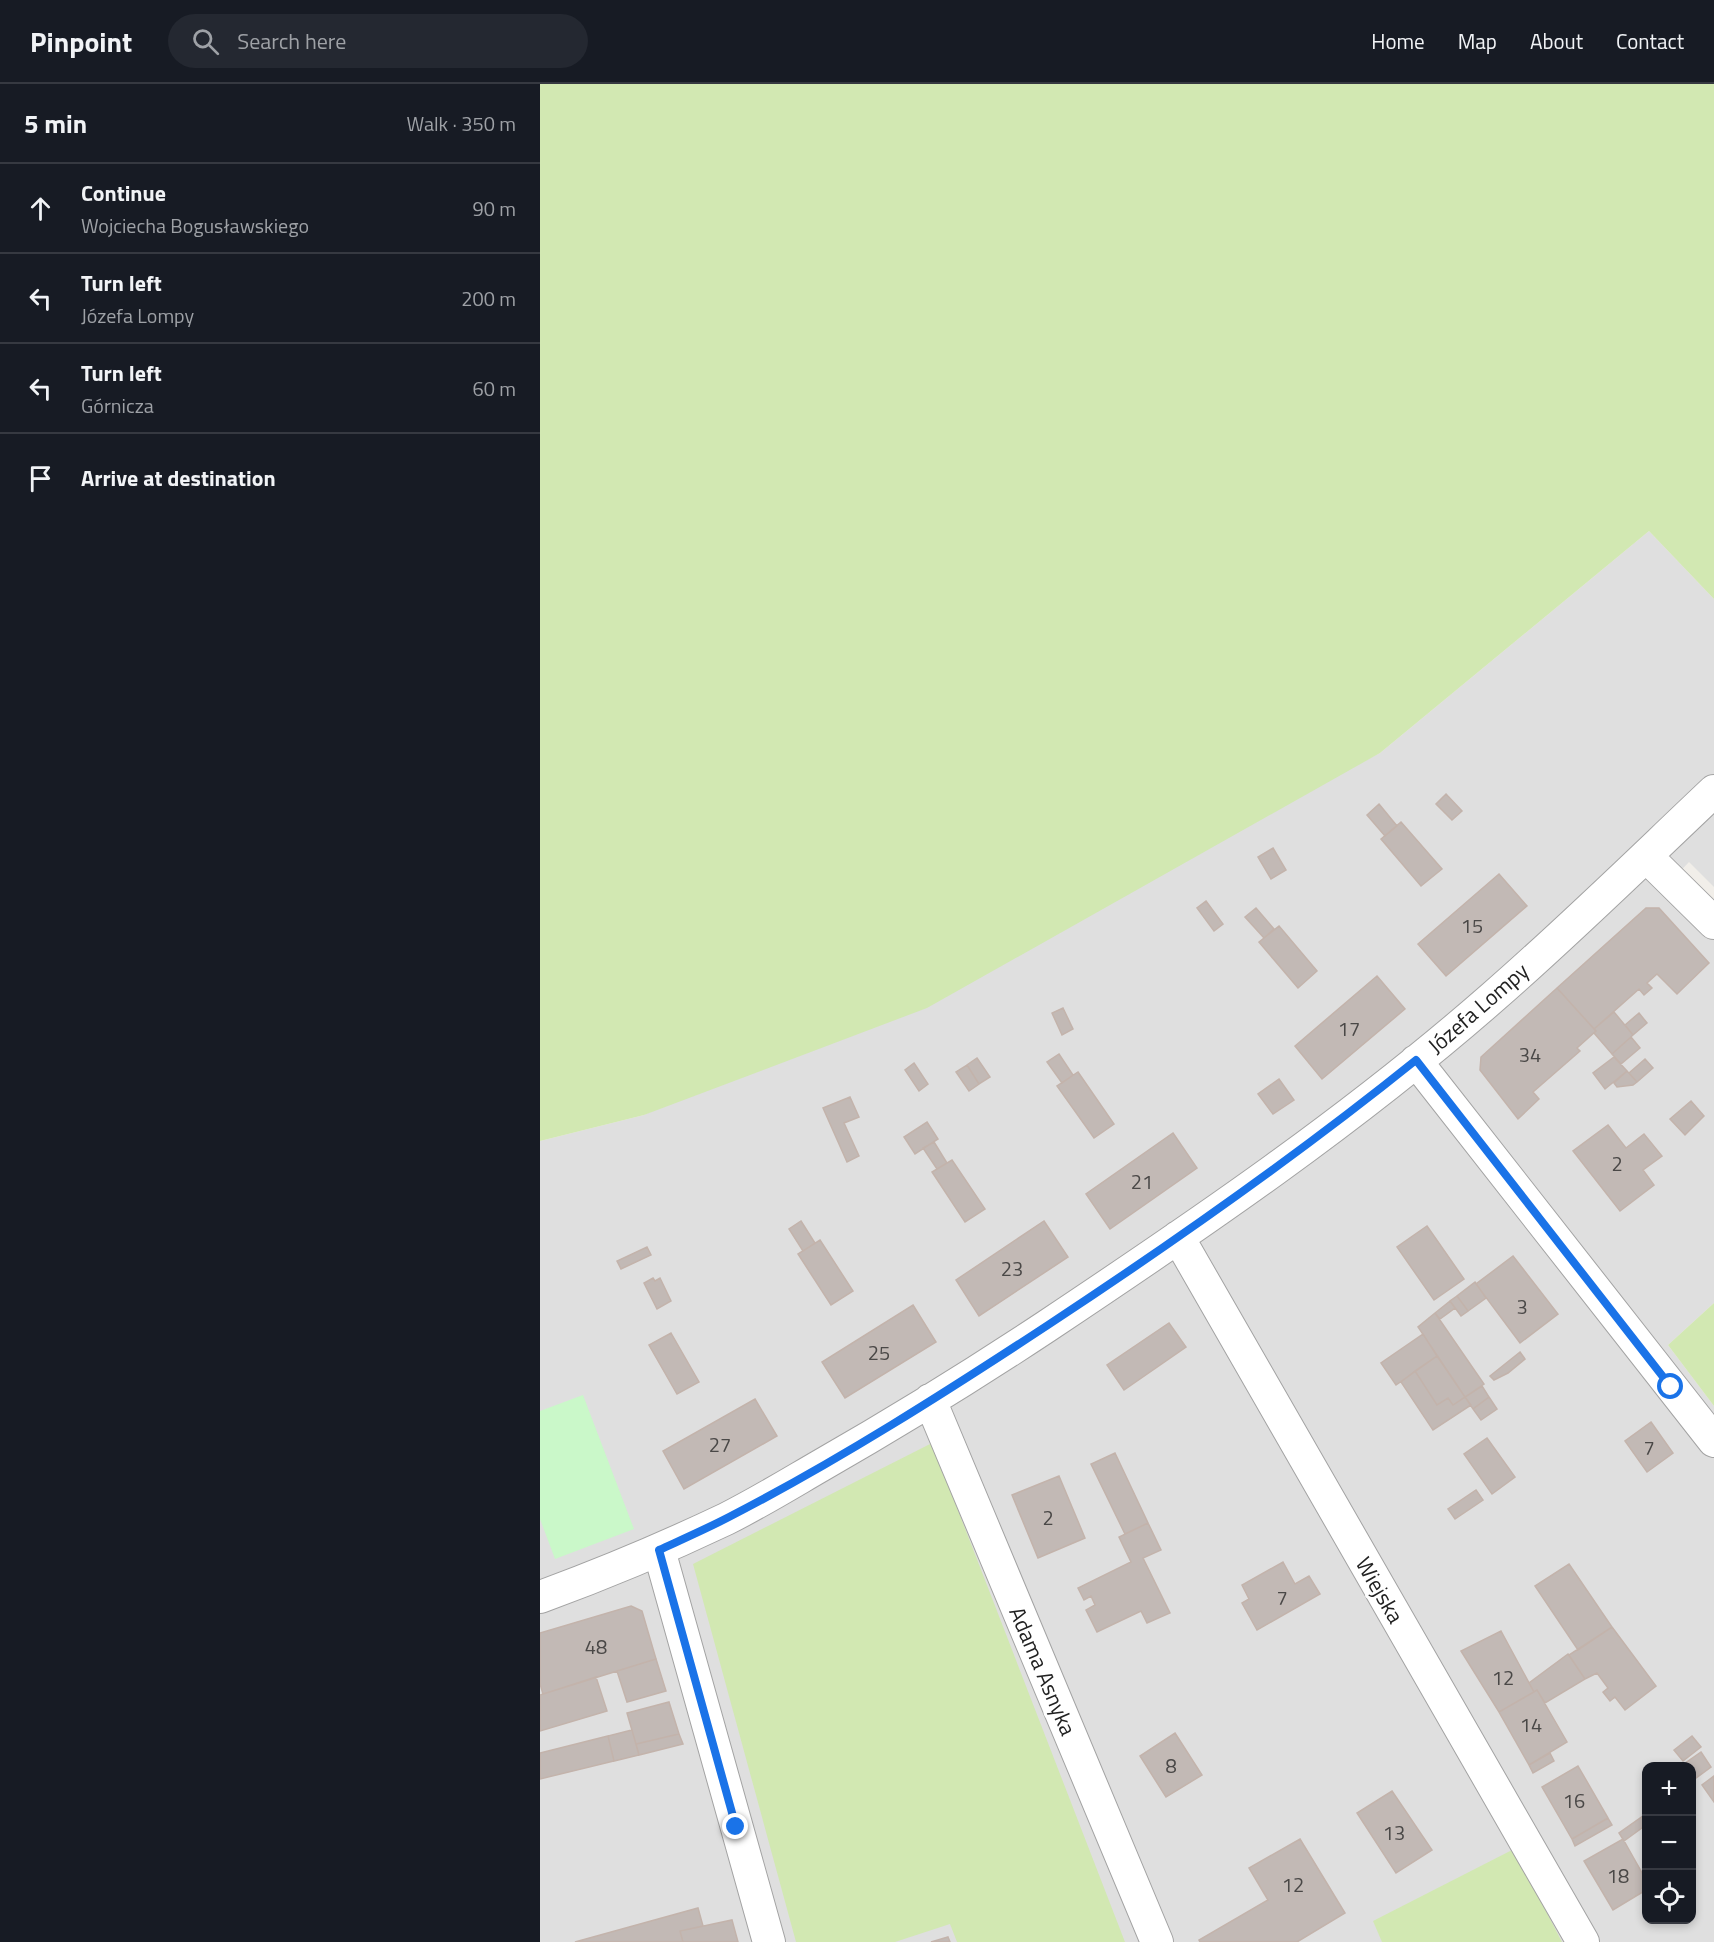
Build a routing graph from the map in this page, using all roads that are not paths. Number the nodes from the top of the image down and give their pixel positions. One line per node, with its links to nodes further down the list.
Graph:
1 (1714, 791): 2 (street, Józefa Lompy)
2 (1646, 856): 3 (street); 4 (street, Józefa Lompy)
3 (1714, 923)
4 (1416, 1060): 5 (street, Józefa Lompy); 7 (street)
5 (1178, 1237): 6 (street, Józefa Lompy); 12 (street, Wiejska)
6 (930, 1400): 8 (street, Józefa Lompy); 11 (street, Adama Asnyka)
7 (1714, 1441)
8 (659, 1550): 9 (street, Józefa Lompy); 10 (street)
9 (540, 1597)
10 (769, 1942)
11 (1156, 1942)
12 (1583, 1942)

